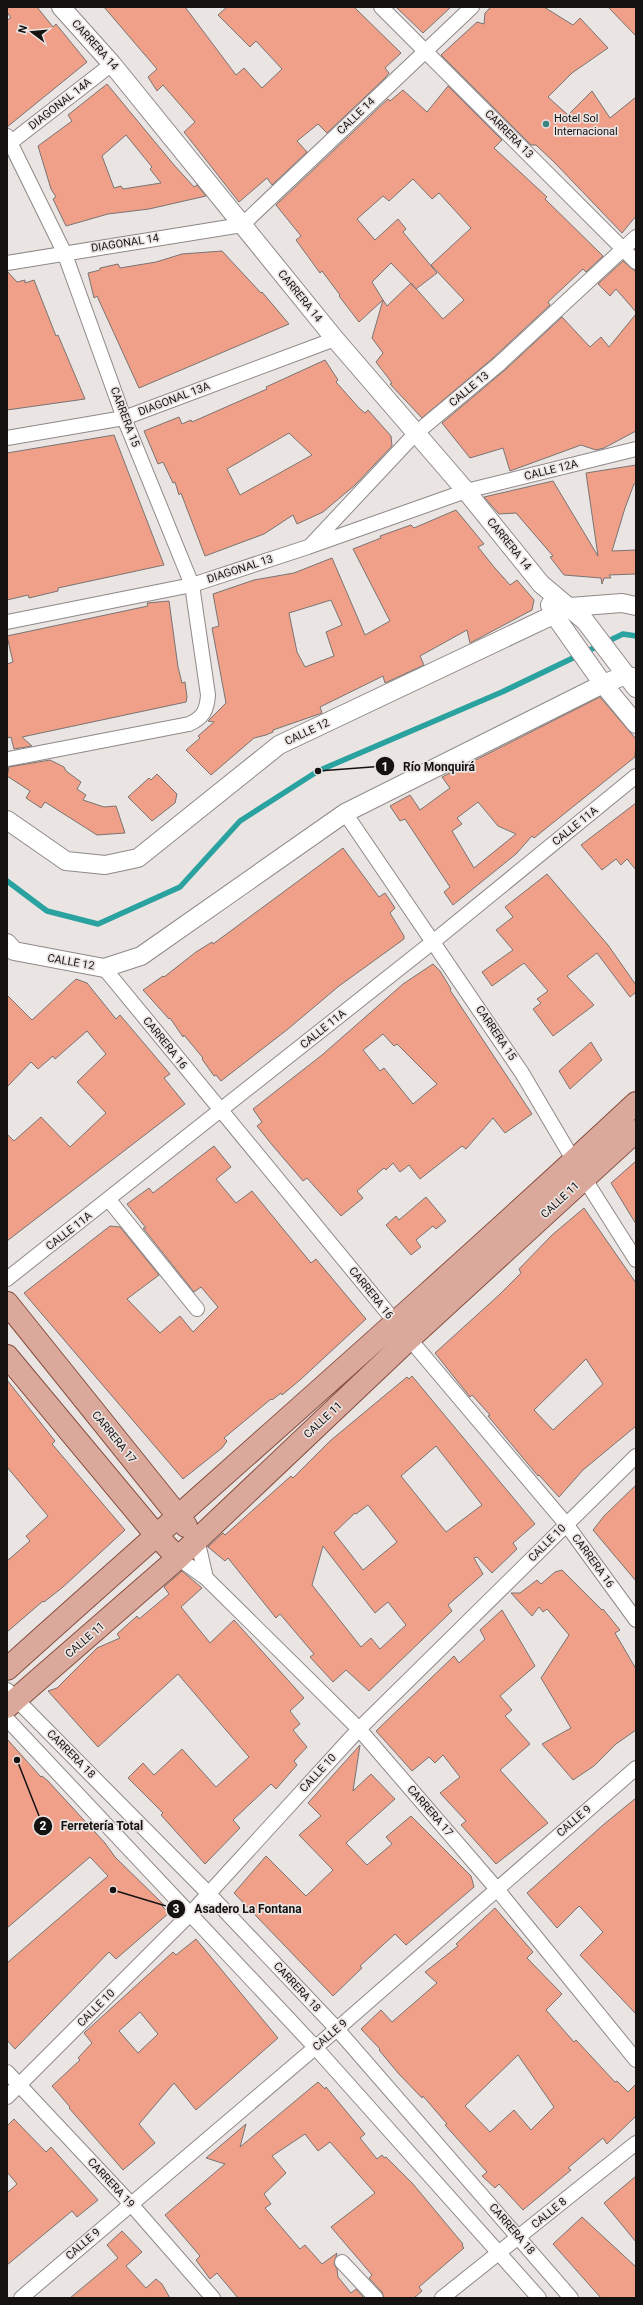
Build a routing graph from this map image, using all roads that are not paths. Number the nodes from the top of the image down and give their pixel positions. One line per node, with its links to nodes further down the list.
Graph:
1 (61, 7): 5 (street, CARRERA 14)
2 (381, 7): 4 (street, CARRERA 13)
3 (472, 7): 4 (street, CALLE 14)
4 (424, 50): 7 (street, CALLE 14); 9 (street, CARRERA 13)
5 (112, 64): 6 (street, DIAGONAL 14A); 7 (street, CARRERA 14)
6 (8, 140): 10 (street, CARRERA 15)
7 (242, 225): 10 (street, DIAGONAL 14); 13 (street, CARRERA 14)
8 (636, 237): 9 (street, CALLE 13)
9 (624, 249): 11 (street, CARRERA 13); 15 (street, CALLE 13)
10 (64, 252): 12 (street, DIAGONAL 14); 14 (street, CARRERA 15)
11 (636, 262)
12 (7, 263)
13 (335, 339): 14 (street, DIAGONAL 13A); 15 (street, CARRERA 14)
14 (124, 418): 16 (street, DIAGONAL 13A); 20 (street, CARRERA 15)
15 (415, 434): 18 (street, CARRERA 14); 19 (street, CALLE 13)
16 (7, 438)
17 (636, 449): 18 (street, CALLE 12A)
18 (466, 491): 19 (street, DIAGONAL 13); 22 (street, CARRERA 14)
19 (308, 547): 20 (street, DIAGONAL 13)
20 (192, 585): 23 (street, DIAGONAL 13); 27 (street, CARRERA 15)
21 (636, 606): 22 (street, CALLE 12)
22 (563, 618): 24 (street, CARRERA 14); 25 (street, CARRERA 14); 30 (street, CALLE 12)
23 (7, 622)
24 (599, 678): 25 (street, CALLE 12); 26 (street, CARRERA 14); 29 (street, CALLE 12)
25 (633, 680)
26 (636, 724)
27 (8, 759)
28 (636, 776): 31 (street, CALLE 11A)
29 (345, 813): 31 (street, CARRERA 15); 33 (street, CALLE 12)
30 (7, 820)
31 (434, 941): 35 (street, CALLE 11A); 37 (street, CARRERA 15)
32 (10, 951): 33 (street, CALLE 12)
33 (104, 968): 35 (street, CARRERA 16)
34 (636, 1102): 37 (main road, CALLE 11)
35 (221, 1111): 38 (street, CALLE 11A); 43 (street, CARRERA 16)
36 (636, 1130): 37 (main road, CALLE 11)
37 (579, 1169): 39 (street, CARRERA 15); 43 (main road, CALLE 11)
38 (109, 1200): 40 (street, CALLE 11A); 42 (street)
39 (636, 1260)
40 (7, 1279)
41 (7, 1303): 46 (main road, CARRERA 17)
42 (197, 1309)
43 (402, 1331): 46 (main road, CALLE 11); 47 (street, CARRERA 16); 49 (main road, CALLE 11)
44 (7, 1356): 48 (main road, CARRERA 17)
45 (636, 1456): 47 (street, CALLE 10)
46 (177, 1516): 48 (main road, CALLE 11); 49 (main road, CARRERA 17)
47 (566, 1524): 52 (street, CARRERA 16); 55 (street, CALLE 10)
48 (156, 1535): 50 (main road, CARRERA 17); 53 (main road, CALLE 11)
49 (198, 1539): 50 (main road, CALLE 11); 51 (street)
50 (178, 1558): 51 (street, CARRERA 17); 54 (main road, CALLE 11)
51 (206, 1578): 55 (street, CARRERA 17)
52 (636, 1620)
53 (7, 1669)
54 (9, 1704): 58 (street, CARRERA 18); 59 (street, CARRERA 18)
55 (359, 1729): 57 (street, CARRERA 17); 58 (street, CALLE 10)
56 (636, 1768): 57 (street, CALLE 9)
57 (496, 1888): 60 (street, CALLE 9); 62 (street, CARRERA 17)
58 (208, 1893): 59 (street, CALLE 10); 60 (street, CARRERA 18)
59 (191, 1913): 61 (street, CARRERA 18); 64 (street, CALLE 10)
60 (337, 2029): 61 (street, CALLE 9); 68 (street, CARRERA 18)
61 (315, 2047): 67 (street, CALLE 9); 69 (street, CARRERA 18)
62 (636, 2060)
63 (7, 2072): 64 (street, CARRERA 19)
64 (19, 2085): 65 (street, CALLE 10); 67 (street, CARRERA 19)
65 (7, 2097)
66 (636, 2143): 68 (street, CALLE 8)
67 (130, 2203): 71 (street, CALLE 9); 72 (street, CARRERA 19)
68 (520, 2237): 69 (street, CALLE 8); 76 (street, CARRERA 18)
69 (498, 2254): 74 (street, CALLE 8); 75 (street, CARRERA 18)
70 (342, 2262): 73 (street)
71 (22, 2298)
72 (213, 2298)
73 (376, 2298)
74 (442, 2298)
75 (539, 2298)
76 (571, 2298)

